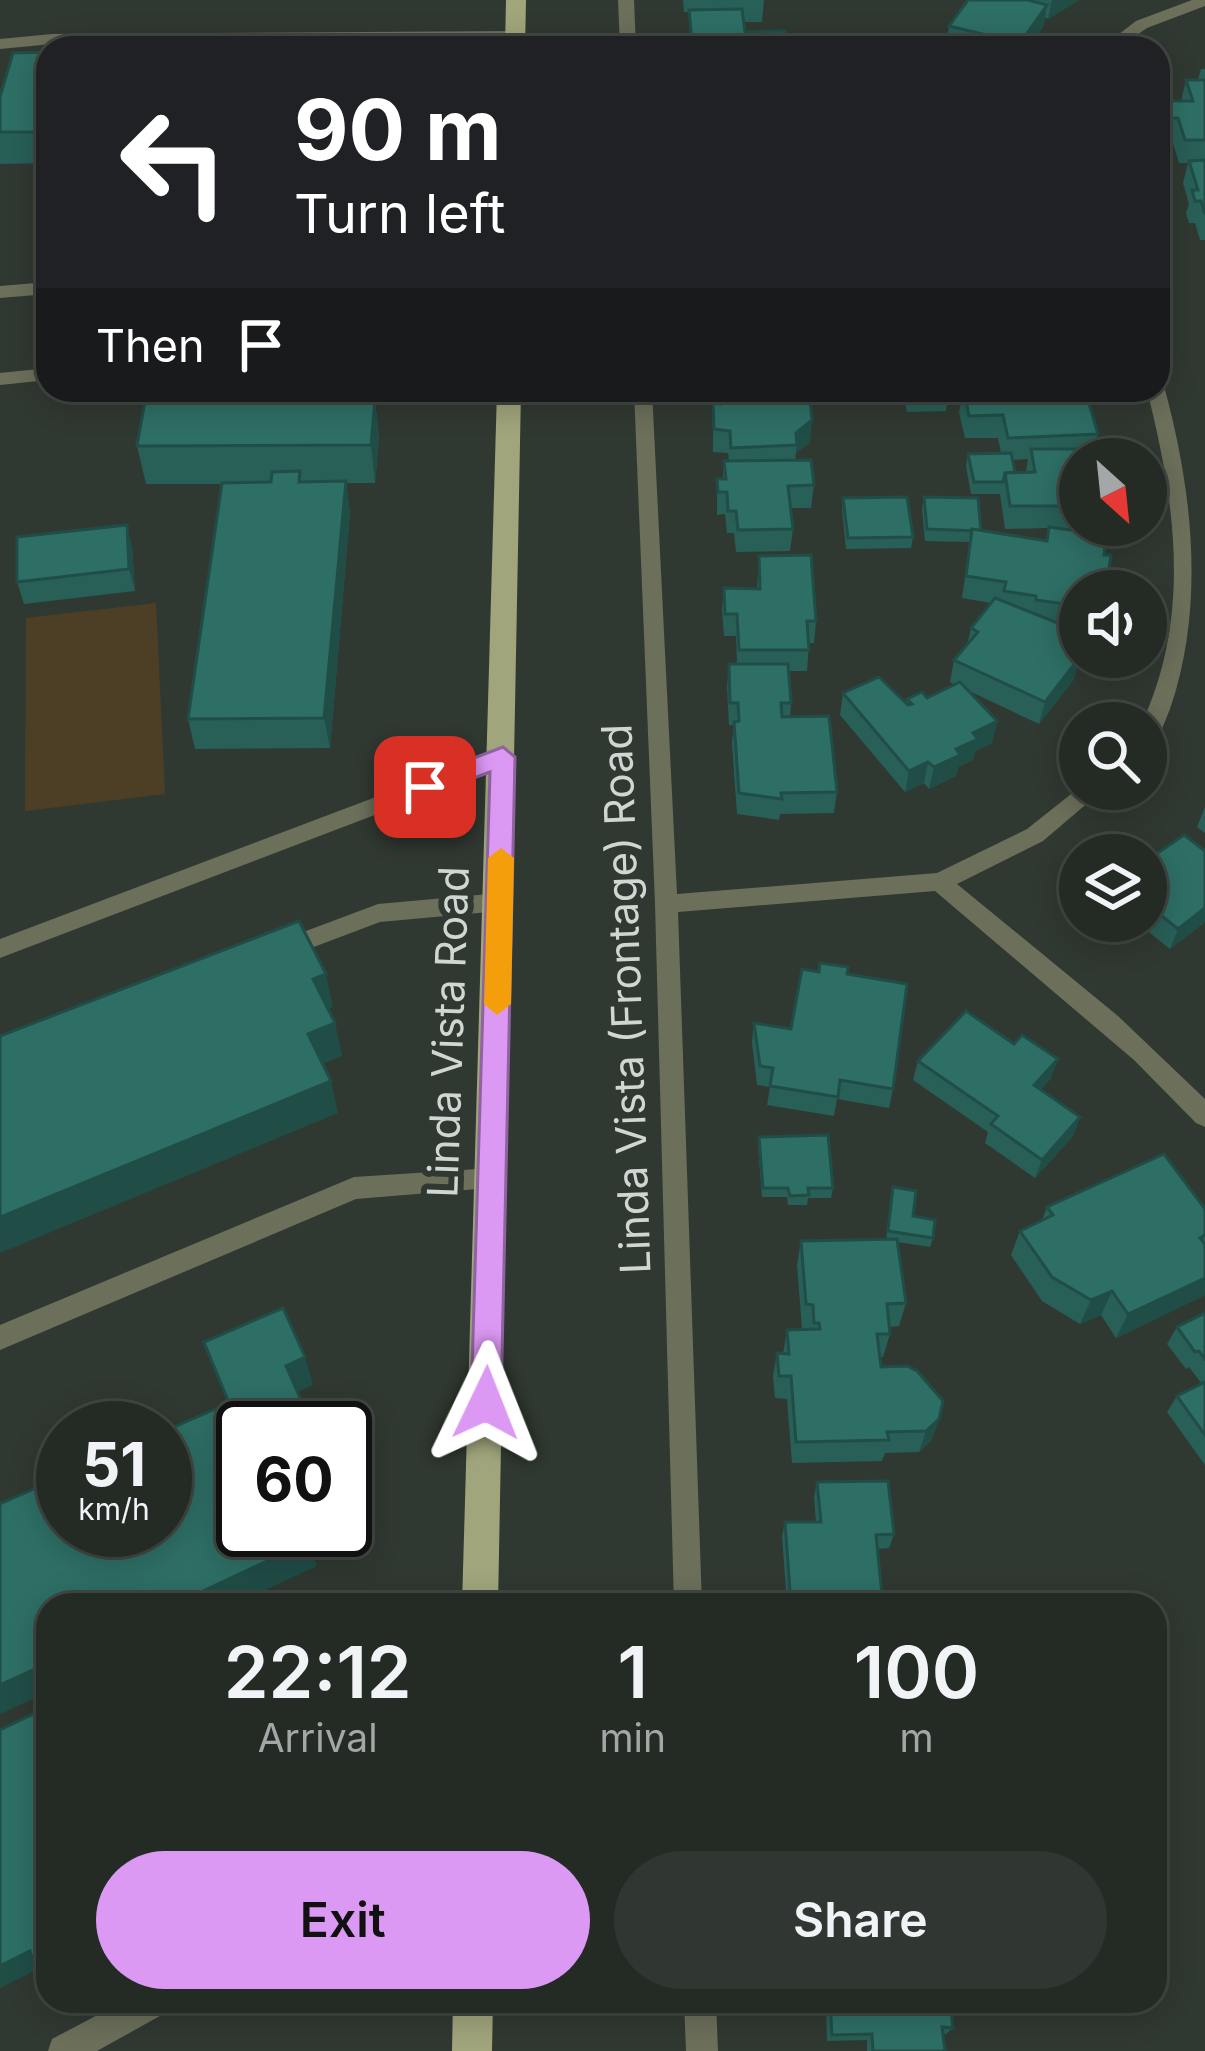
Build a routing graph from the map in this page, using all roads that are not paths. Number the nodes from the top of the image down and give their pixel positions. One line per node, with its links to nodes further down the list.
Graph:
1 (516, 0): 4 (main road)
2 (626, 0): 5 (street)
3 (1205, 1): 6 (street)
4 (515, 36)
5 (628, 36)
6 (1124, 36)
7 (36, 41): 8 (street)
8 (0, 44)
9 (36, 289): 10 (street)
10 (0, 292)
11 (36, 375): 12 (street)
12 (0, 379)
13 (509, 402): 18 (main road, Linda Vista Road)
14 (644, 402): 22 (street, Linda Vista (Frontage) Road)
15 (1159, 402): 16 (street)
16 (1204, 581): 17 (street)
17 (1167, 713)
18 (503, 757): 21 (main road, Linda Vista Road); 23 (street)
19 (1067, 810): 20 (street)
20 (940, 882): 22 (street); 25 (street)
21 (500, 902): 24 (street); 26 (main road, Linda Vista Road)
22 (666, 904): 29 (street, Linda Vista (Frontage) Road)
23 (0, 950)
24 (267, 956)
25 (1205, 1116)
26 (493, 1179): 27 (street); 28 (main road, Linda Vista Road)
27 (0, 1338)
28 (480, 1593)
29 (688, 1593)
30 (134, 2013): 33 (street)
31 (473, 2013): 34 (main road)
32 (700, 2013): 35 (street)
33 (64, 2051)
34 (472, 2051)
35 (702, 2051)

